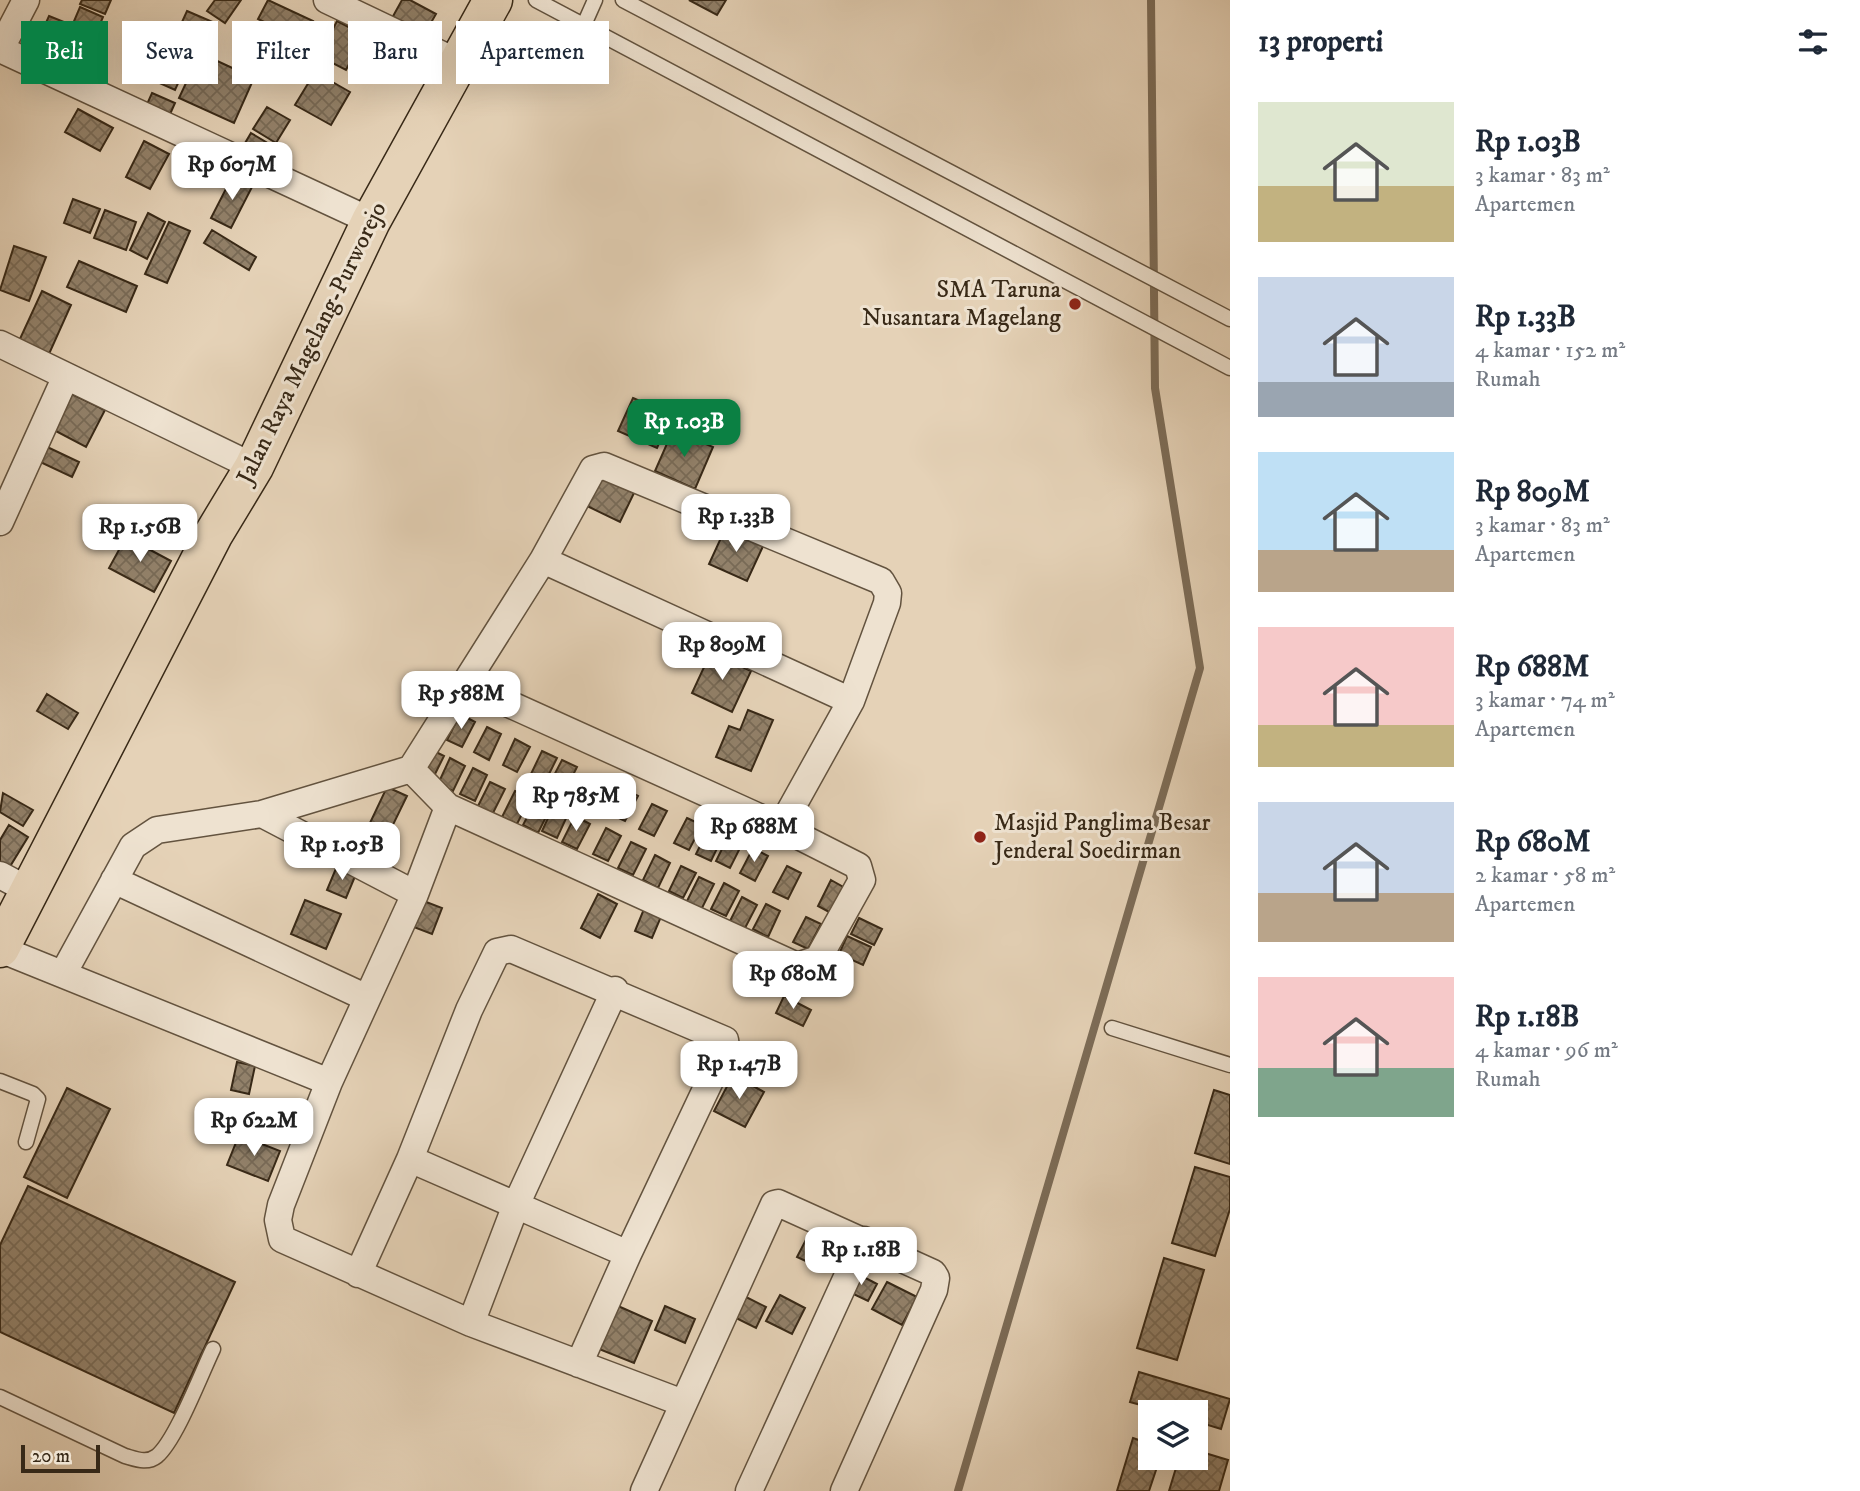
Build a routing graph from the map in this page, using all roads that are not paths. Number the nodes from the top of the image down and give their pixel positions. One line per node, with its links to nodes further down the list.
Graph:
1 (26, 0): 11 (street)
2 (327, 0): 12 (street)
3 (493, 0): 7 (main road, Jalan Raya Magelang-Purworejo)
4 (536, 0): 8 (lane)
5 (595, 0): 9 (lane)
6 (623, 0): 15 (lane)
7 (481, 21)
8 (573, 21)
9 (586, 21)
10 (609, 40): 17 (lane)
11 (0, 49): 14 (street)
12 (456, 62)
13 (456, 64): 14 (main road, Jalan Raya Magelang-Purworejo)
14 (371, 221): 19 (main road, Jalan Raya Magelang-Purworejo)
15 (1230, 319)
16 (0, 344): 18 (street)
17 (1230, 368)
18 (66, 376): 19 (street); 20 (street)
19 (254, 467): 29 (main road, Jalan Raya Magelang-Purworejo)
20 (0, 522)
21 (543, 560): 22 (street); 23 (street); 23 (street)
22 (465, 684): 24 (street); 27 (street)
23 (851, 701): 27 (street)
24 (411, 769): 25 (street); 26 (street)
25 (448, 807): 27 (street); 30 (street)
26 (262, 814): 28 (street); 30 (street)
27 (781, 827)
28 (114, 880): 32 (street); 34 (street)
29 (14, 883): 31 (main road, Jalan Raya Magelang-Purworejo)
30 (415, 894): 34 (street)
31 (0, 948): 32 (street)
32 (64, 972): 38 (street)
33 (615, 990): 40 (street); 41 (street); 43 (street)
34 (367, 998): 38 (street)
35 (1112, 1028): 36 (lane)
36 (1230, 1065)
37 (0, 1081): 39 (lane)
38 (329, 1082): 44 (street)
39 (26, 1142)
40 (410, 1159): 41 (street); 44 (street)
41 (516, 1205): 43 (street); 45 (street)
42 (864, 1240): 49 (street); 51 (street); 52 (street)
43 (628, 1254): 47 (street)
44 (358, 1274): 45 (street)
45 (471, 1323): 47 (street)
46 (213, 1349): 48 (lane)
47 (579, 1364): 49 (street)
48 (0, 1397)
49 (683, 1404): 50 (street)
50 (644, 1491)
51 (749, 1491)
52 (844, 1491)

